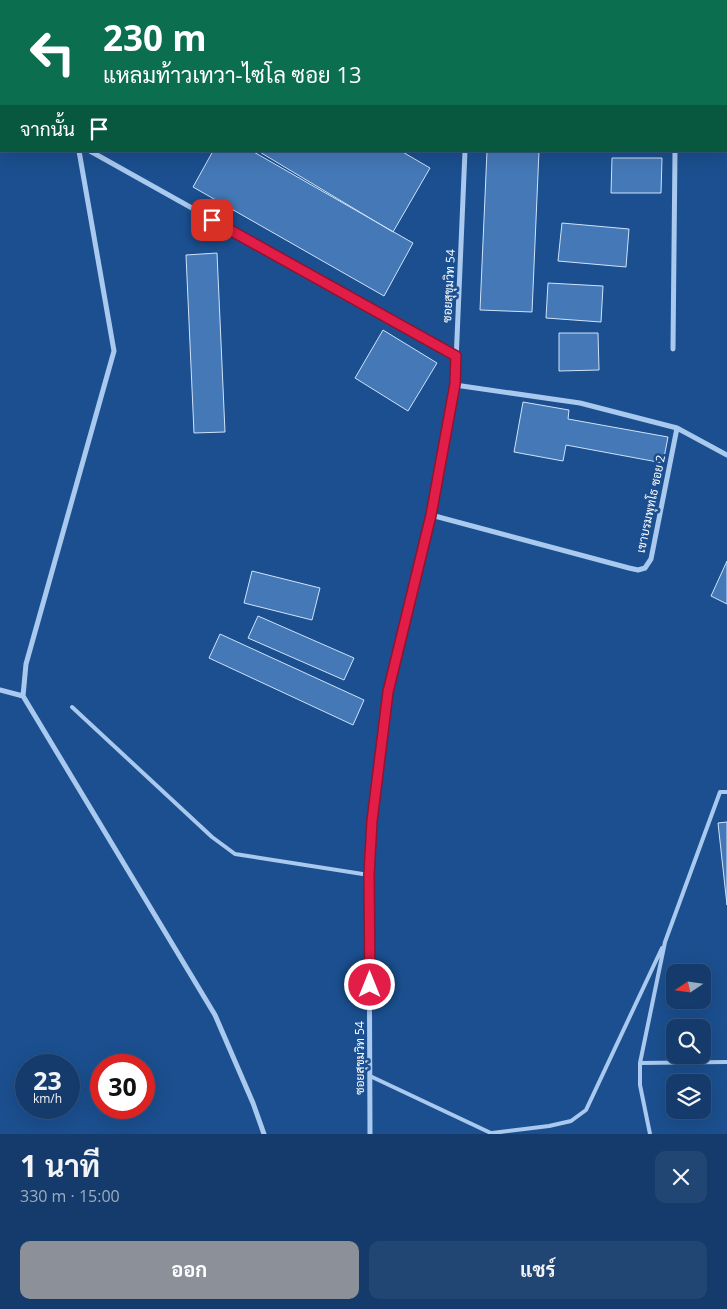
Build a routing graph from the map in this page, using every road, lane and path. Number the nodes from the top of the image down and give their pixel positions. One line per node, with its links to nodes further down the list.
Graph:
1 (79, 152): 12 (street)
2 (92, 152): 6 (street)
3 (465, 152): 6 (street, ซอยสุขุมวิท 54)
4 (674, 152): 5 (street)
5 (673, 348)
6 (456, 356): 7 (street, ซอยสุขุมวิท 54)
7 (455, 384): 8 (street); 10 (street, ซอยสุขุมวิท 54)
8 (677, 428): 9 (street); 10 (street, เขาบรมพุทโธ ซอย 2)
9 (727, 455)
10 (431, 515): 15 (street, ซอยสุขุมวิท 54)
11 (0, 690): 12 (street)
12 (23, 696): 20 (street)
13 (72, 707): 15 (lane)
14 (727, 792): 16 (lane)
15 (369, 875): 19 (street, ซอยสุขุมวิท 54)
16 (665, 942): 18 (lane); 22 (lane)
17 (727, 1062): 18 (lane)
18 (640, 1063): 23 (lane)
19 (370, 1076): 21 (street, ซอยสุขุมวิท 54); 22 (lane)
20 (264, 1134)
21 (370, 1134)
22 (493, 1134)
23 (650, 1134)

